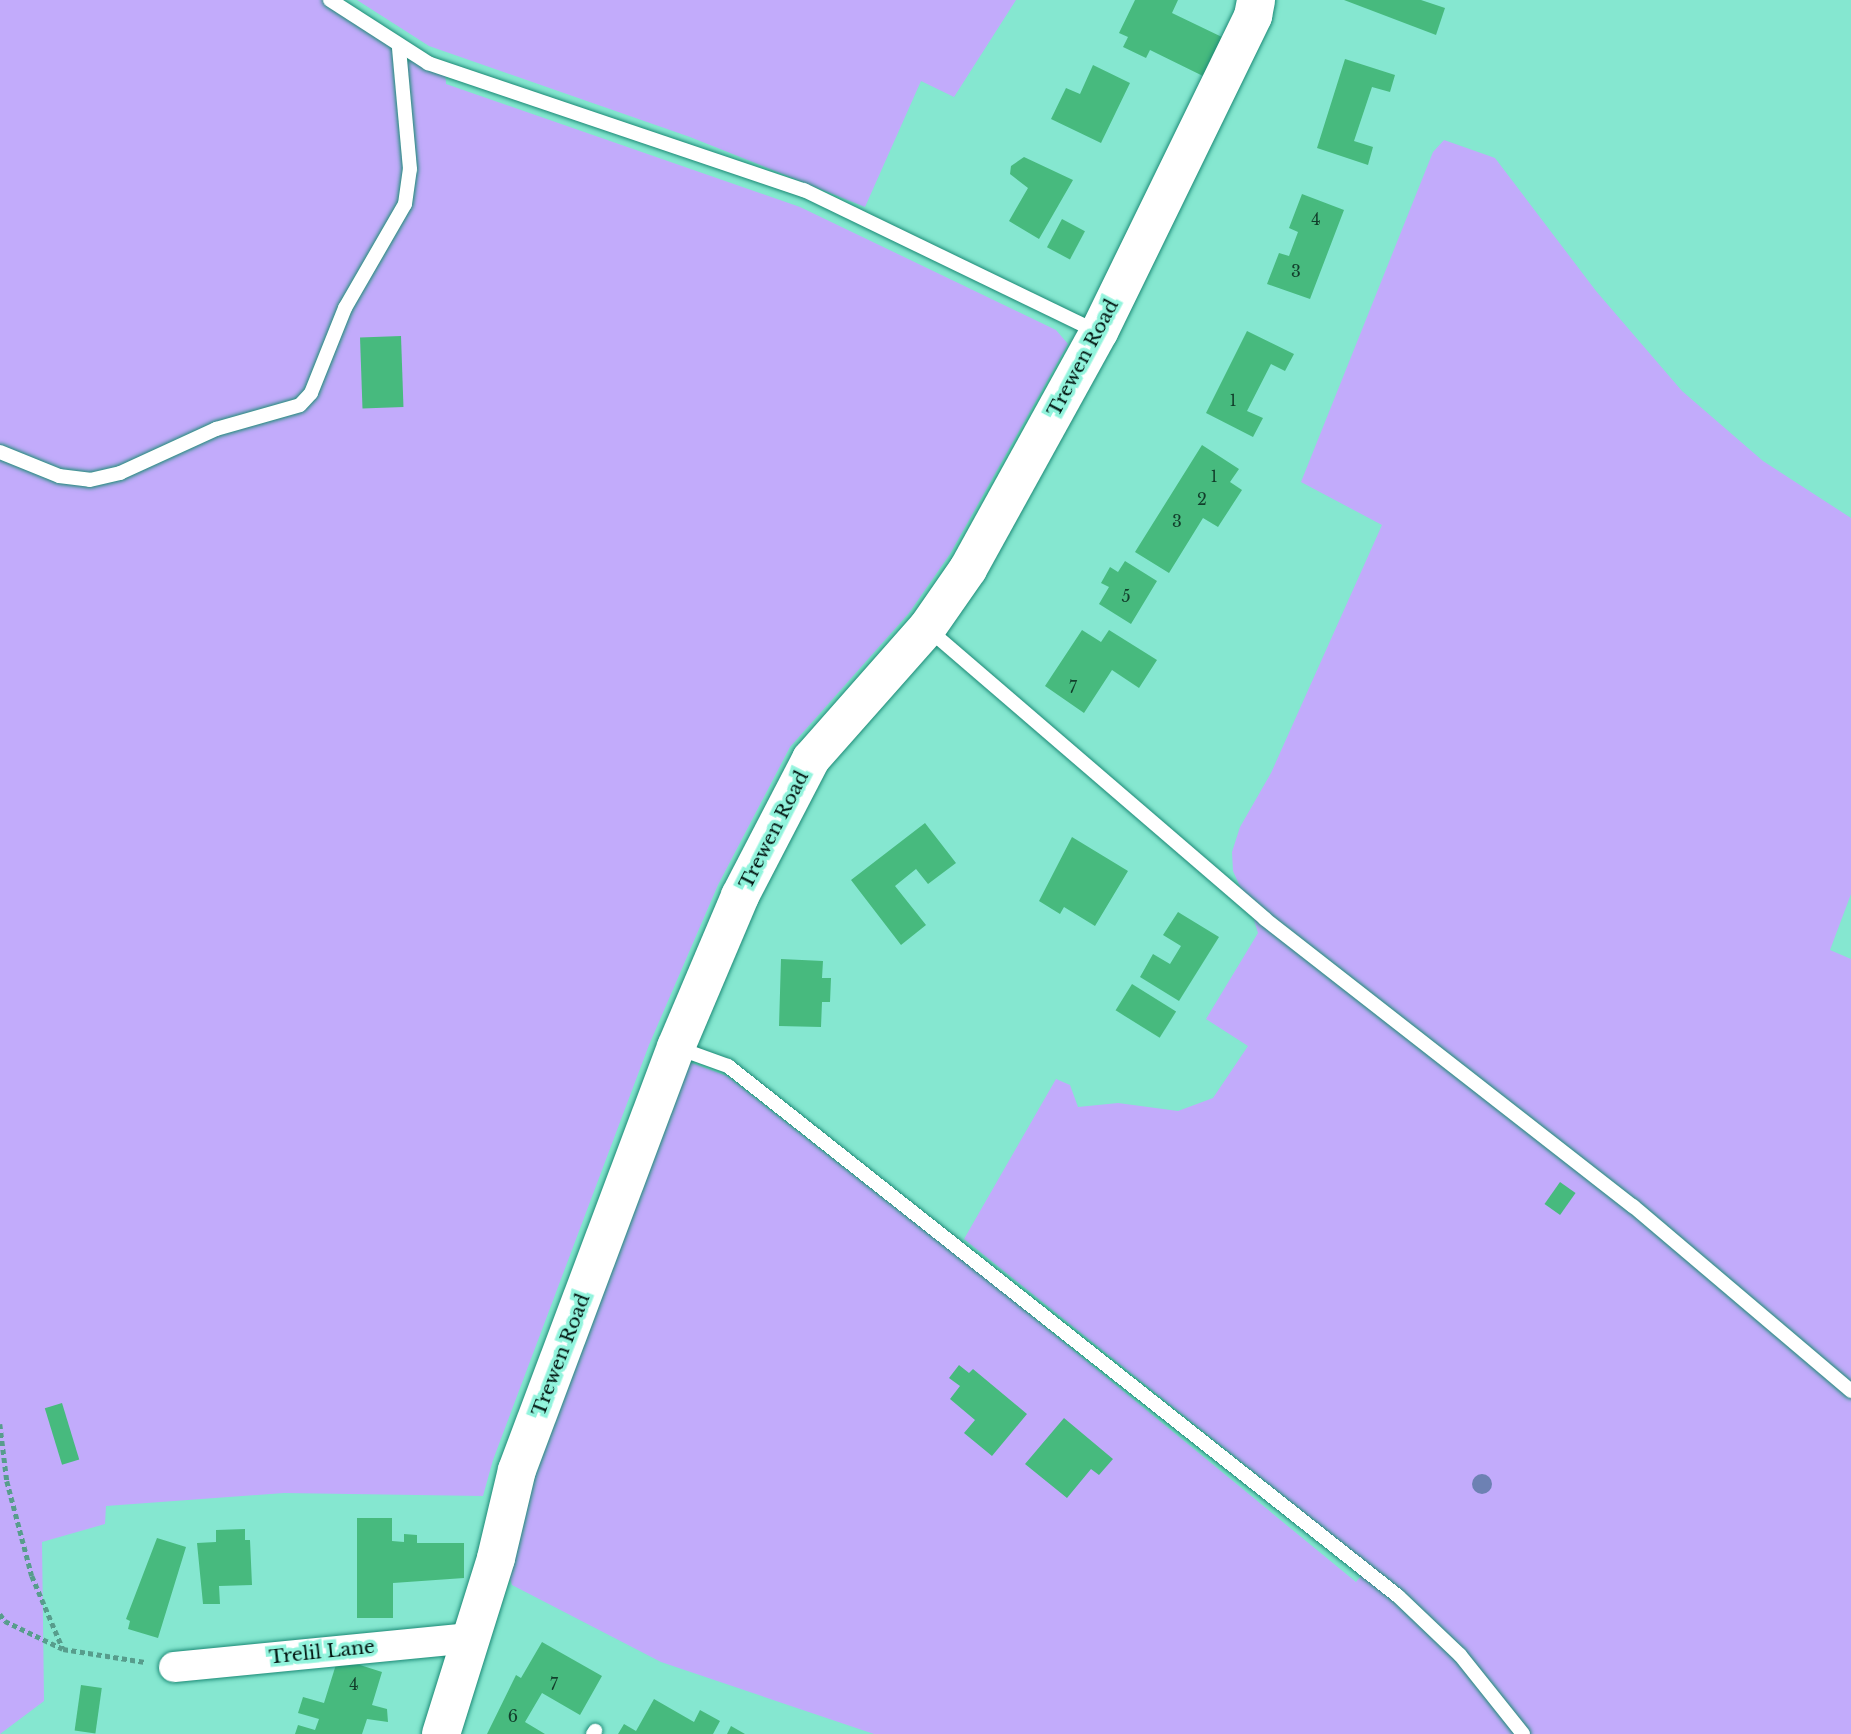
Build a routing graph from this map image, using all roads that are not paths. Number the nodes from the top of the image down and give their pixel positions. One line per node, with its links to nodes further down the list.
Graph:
1 (330, 0): 3 (lane)
2 (1256, 0): 4 (street, Trewen Road)
3 (399, 47): 4 (lane); 5 (lane)
4 (1099, 332): 6 (street, Trewen Road)
5 (0, 452)
6 (927, 628): 7 (street, Trewen Road); 8 (lane)
7 (676, 1047): 9 (street, Trewen Road); 12 (lane)
8 (1851, 1391)
9 (471, 1638): 10 (street, Trelil Lane); 11 (street, Trewen Road)
10 (174, 1667)
11 (441, 1734)
12 (1523, 1734)

